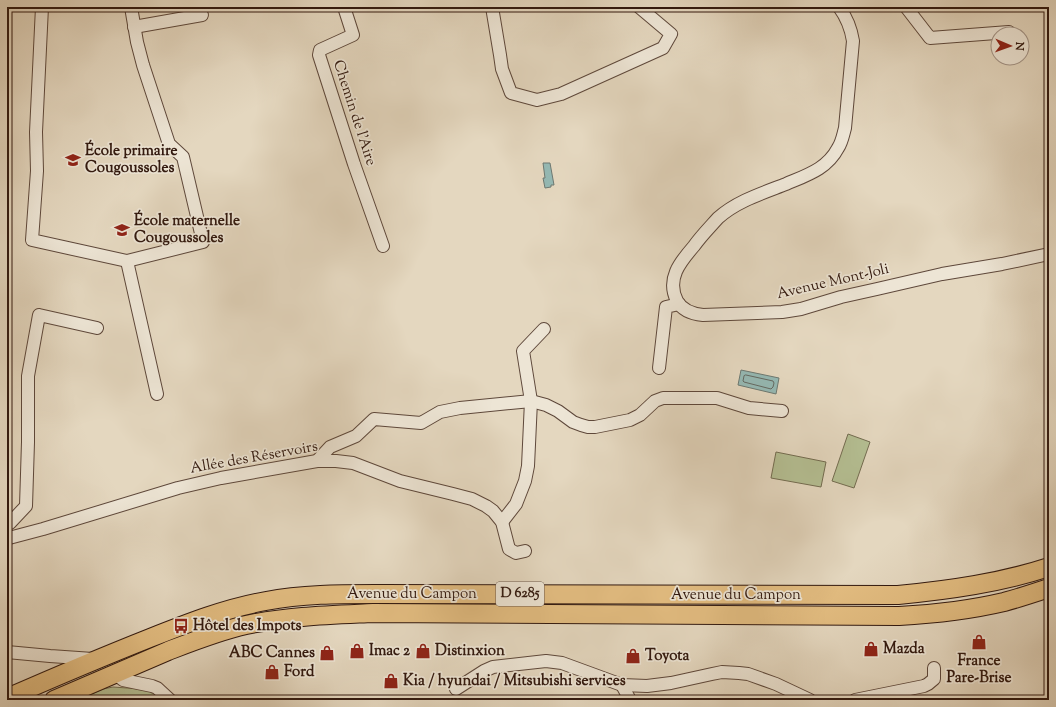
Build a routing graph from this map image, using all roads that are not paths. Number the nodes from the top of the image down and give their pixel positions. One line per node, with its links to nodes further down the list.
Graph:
1 (42, 7): 13 (street)
2 (131, 7): 9 (street)
3 (344, 7): 11 (street, Chemin de l'Aire)
4 (492, 7): 5 (street)
5 (639, 7)
6 (839, 7): 14 (street)
7 (906, 7): 10 (street)
8 (202, 15): 9 (street)
9 (134, 27): 13 (street)
10 (990, 33)
11 (383, 246)
12 (1049, 254): 14 (street, Avenue Mont-Joli)
13 (127, 261): 18 (street)
14 (679, 304): 17 (street)
15 (97, 328): 23 (street)
16 (544, 329): 19 (street)
17 (659, 368)
18 (157, 394)
19 (531, 401): 20 (street); 21 (street); 22 (street)
20 (782, 410)
21 (317, 460): 22 (street, Allée des Réservoirs); 24 (street, Allée des Réservoirs)
22 (502, 522): 25 (street, Allée des Réservoirs)
23 (7, 524)
24 (7, 538)
25 (525, 551)
26 (1049, 568): 30 (main road, Avenue du Campon / D 6285)
27 (1049, 588): 33 (main road, Avenue du Campon / D 6285)
28 (7, 652): 29 (street)
29 (50, 656): 30 (street); 32 (street)
30 (97, 659): 32 (main road, Avenue du Campon / D 6285)
31 (934, 668): 41 (street)
32 (62, 674): 36 (main road, Avenue du Campon / D 6285)
33 (115, 674): 37 (main road, Avenue du Campon / D 6285); 38 (street)
34 (622, 686): 35 (street); 39 (street); 40 (street)
35 (456, 689)
36 (7, 698)
37 (54, 700)
38 (170, 700)
39 (630, 700)
40 (810, 700)
41 (855, 700)

